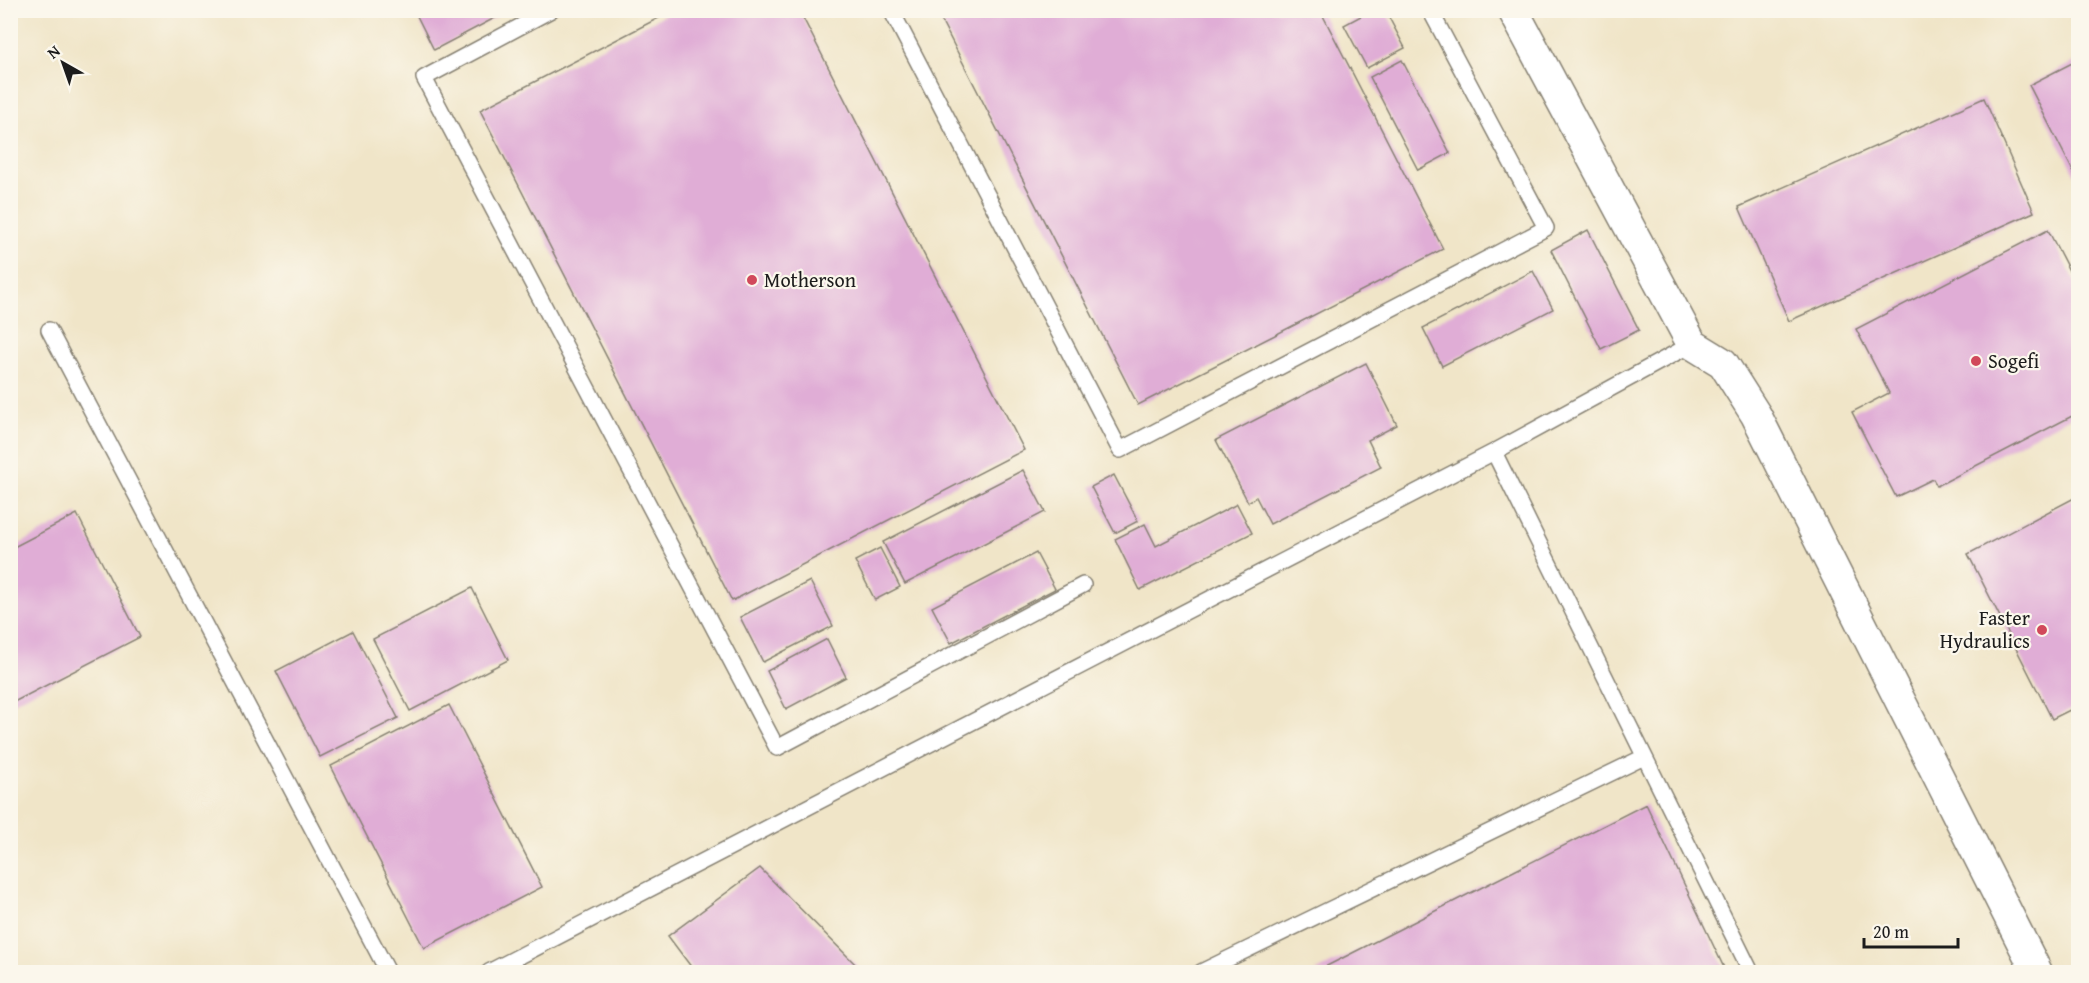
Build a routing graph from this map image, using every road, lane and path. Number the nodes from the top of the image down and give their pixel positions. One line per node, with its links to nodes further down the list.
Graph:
1 (551, 10): 8 (lane)
2 (891, 10): 3 (lane)
3 (1430, 10)
4 (1513, 10): 6 (street)
5 (49, 330): 10 (lane)
6 (1692, 344): 7 (lane); 14 (street)
7 (1494, 452): 9 (lane); 11 (lane)
8 (1083, 585)
9 (1644, 757): 12 (lane); 13 (lane)
10 (388, 972)
11 (489, 972)
12 (1201, 972)
13 (1751, 972)
14 (2037, 972)

